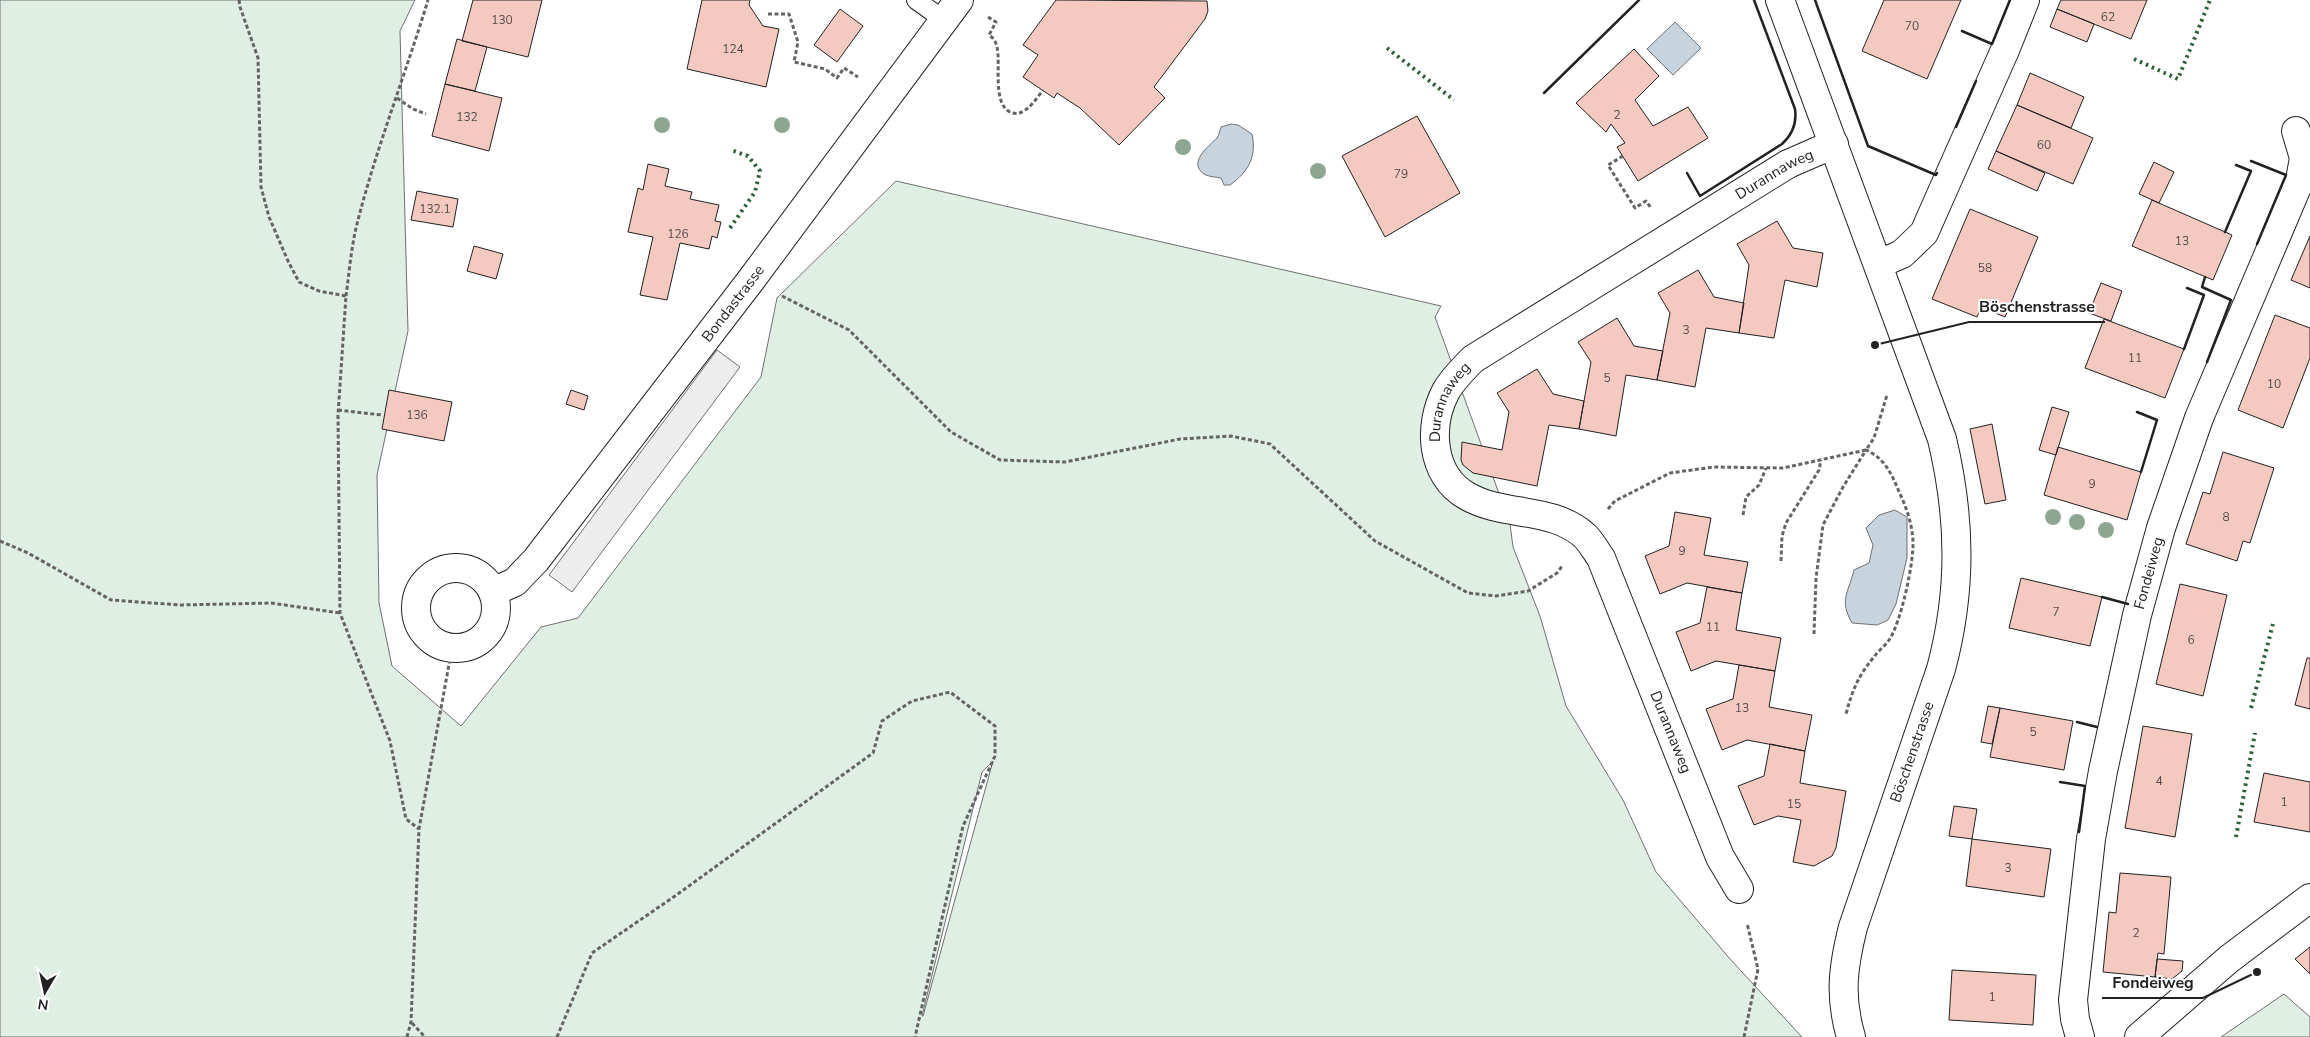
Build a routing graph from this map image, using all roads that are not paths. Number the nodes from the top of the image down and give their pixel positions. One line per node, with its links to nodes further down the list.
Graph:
1 (916, 0): 4 (lane)
2 (1780, 0): 6 (street, Böschenstrasse)
3 (2025, 0): 7 (street)
4 (952, 10): 8 (street, Bondastrasse)
5 (2296, 131): 12 (street, Fondeiweg)
6 (1834, 144): 7 (street, Böschenstrasse); 9 (street, Durannaweg)
7 (1879, 264): 11 (street, Böschenstrasse)
8 (493, 592): 8 (street)
9 (1739, 889)
10 (2310, 898): 13 (street)
11 (1851, 1037)
12 (2080, 1037)
13 (2139, 1037)

